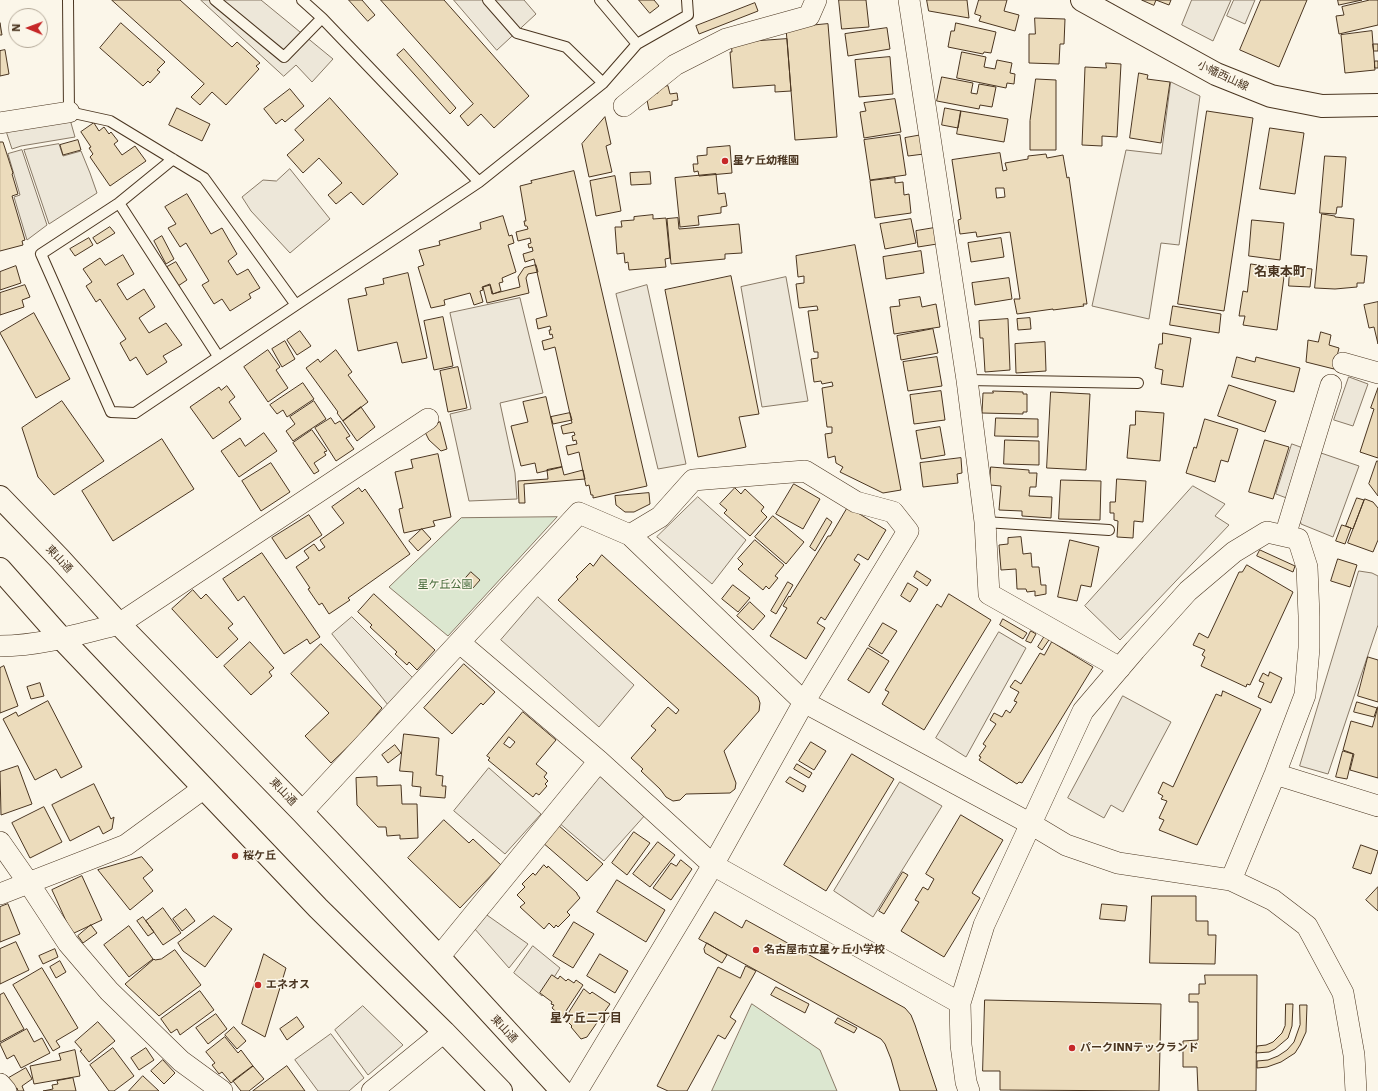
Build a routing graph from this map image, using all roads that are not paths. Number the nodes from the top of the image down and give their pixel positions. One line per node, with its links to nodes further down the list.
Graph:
1 (68, 0): 15 (lane)
2 (215, 0): 10 (lane)
3 (302, 0): 10 (lane)
4 (488, 0): 12 (lane)
5 (600, 0): 11 (lane)
6 (687, 0): 11 (lane)
7 (816, 0): 13 (street)
8 (909, 0): 24 (street)
9 (1082, 0): 14 (main road, 小幡西山線)
10 (322, 18): 18 (lane)
11 (637, 44): 12 (lane)
12 (603, 83): 18 (lane)
13 (624, 106)
14 (1378, 106)
15 (69, 112): 16 (street); 17 (lane)
16 (0, 123)
17 (173, 159): 19 (lane); 20 (lane)
18 (479, 182): 20 (lane)
19 (119, 203): 21 (lane); 21 (lane)
20 (296, 304): 21 (lane)
21 (218, 356)
22 (1343, 363): 23 (street)
23 (1378, 372)
24 (967, 380): 25 (lane); 29 (street)
25 (1138, 383)
26 (1331, 385): 32 (street)
27 (428, 419): 34 (street)
28 (0, 498): 34 (main road, 東山通)
29 (985, 522): 30 (lane); 38 (street)
30 (1109, 530)
31 (630, 535): 36 (street); 39 (street); 39 (street)
32 (1285, 536): 38 (street); 41 (street)
33 (0, 569): 35 (main road)
34 (119, 624): 35 (street); 44 (main road, 東山通)
35 (62, 639): 37 (street); 42 (main road)
36 (460, 643): 40 (street); 44 (street)
37 (0, 646)
38 (1120, 668): 45 (street)
39 (804, 702): 45 (street); 47 (street)
40 (599, 761): 47 (street); 51 (street)
41 (1275, 774): 43 (street); 48 (street)
42 (204, 788): 49 (street); 53 (main road)
43 (1378, 806)
44 (302, 812): 51 (main road, 東山通)
45 (1031, 824): 48 (street); 52 (street)
46 (0, 842): 49 (street)
47 (713, 865): 52 (street); 60 (street)
48 (1231, 880): 62 (street)
49 (28, 882): 50 (street); 56 (street)
50 (0, 894)
51 (439, 957): 59 (main road, 東山通)
52 (960, 1004): 61 (street)
53 (444, 1032): 57 (street); 58 (main road)
54 (0, 1084): 55 (street)
55 (6, 1091)
56 (222, 1091)
57 (372, 1091)
58 (501, 1091)
59 (562, 1091)
60 (577, 1091)
61 (969, 1091)
62 (1356, 1091)

